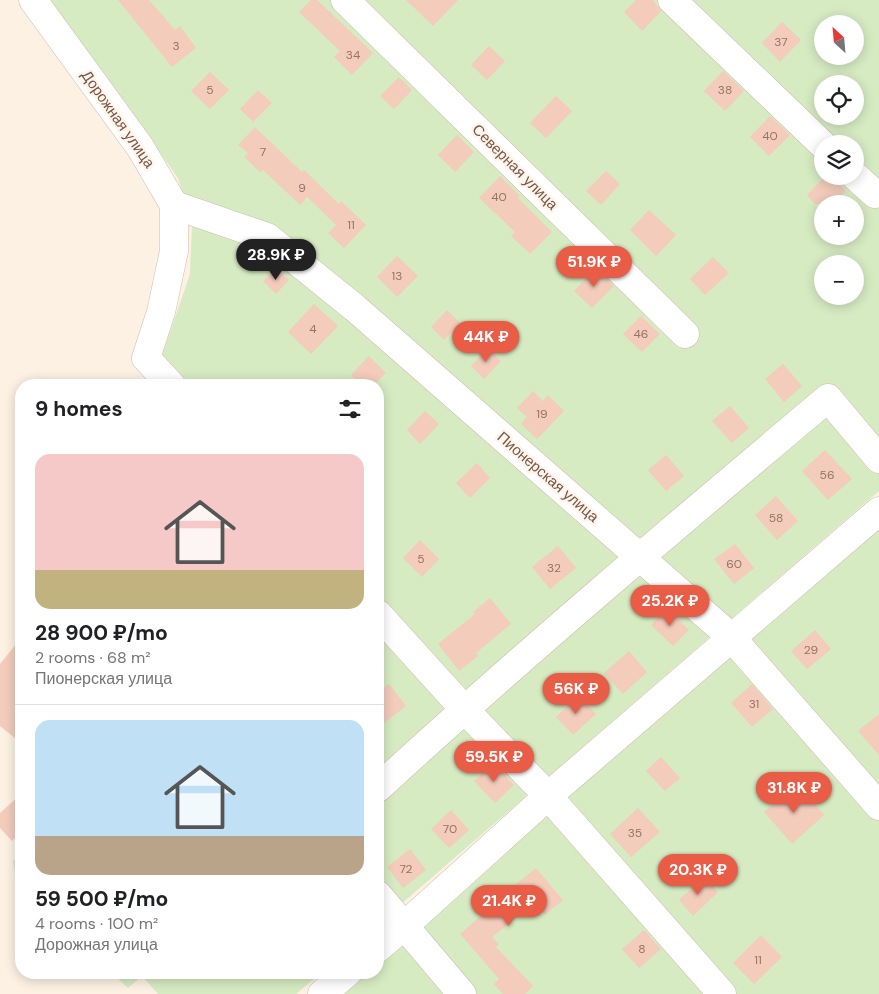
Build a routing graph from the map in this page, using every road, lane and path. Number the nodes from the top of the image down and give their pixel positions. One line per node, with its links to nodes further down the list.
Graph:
1 (33, 0): 7 (street, Дорожная улица)
2 (672, 0): 4 (street)
3 (361, 5): 8 (street, Северная улица)
4 (814, 136)
5 (864, 184): 6 (street)
6 (875, 194)
7 (174, 205): 9 (street); 12 (street, Пионерская улица)
8 (684, 334)
9 (165, 379)
10 (879, 459): 12 (street)
11 (879, 511): 14 (street)
12 (639, 557): 14 (street, Пионерская улица); 15 (street)
13 (384, 621): 15 (street)
14 (731, 637): 17 (street); 18 (street, Пионерская улица)
15 (464, 709): 16 (street); 17 (street)
16 (384, 782)
17 (548, 796): 20 (street); 25 (street)
18 (879, 806)
19 (384, 903): 20 (street)
20 (403, 927): 21 (street); 24 (street)
21 (384, 943)
22 (340, 979): 23 (street)
23 (322, 994)
24 (462, 994)
25 (722, 994)

